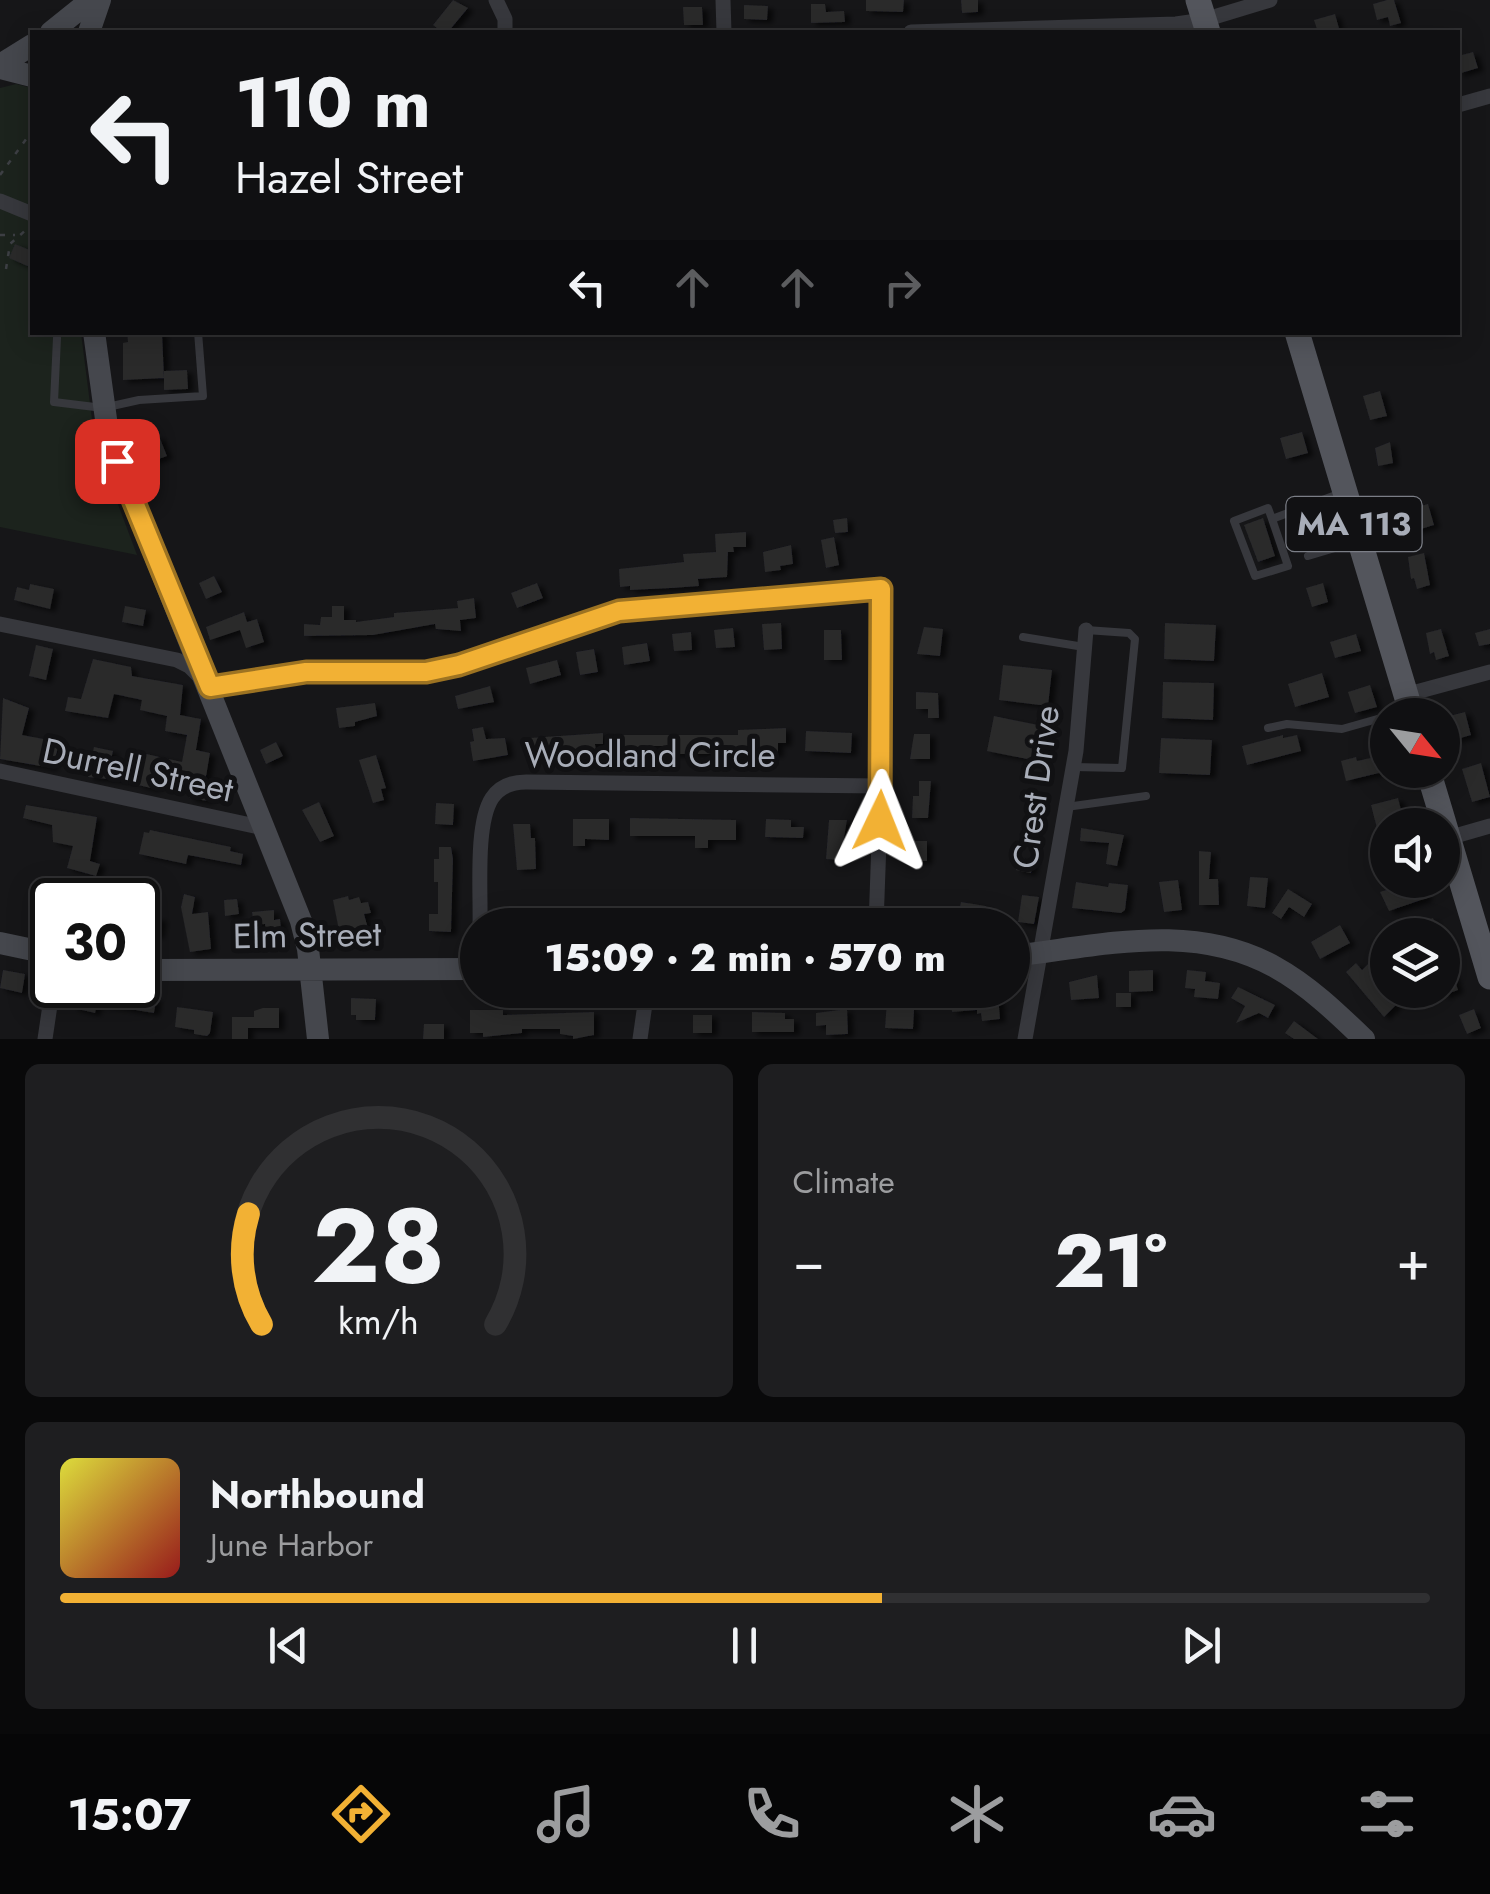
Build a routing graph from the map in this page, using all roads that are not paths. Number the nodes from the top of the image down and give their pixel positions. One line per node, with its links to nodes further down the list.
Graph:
1 (100, 0): 5 (main road)
2 (496, 0): 8 (street)
3 (723, 0): 9 (street)
4 (1270, 0): 6 (street)
5 (80, 13): 7 (main road)
6 (1204, 17): 10 (street)
7 (54, 30)
8 (505, 30)
9 (724, 30)
10 (1020, 30)
11 (30, 47): 12 (main road)
12 (0, 66): 13 (main road)
13 (30, 75)
14 (1490, 96): 15 (street)
15 (1460, 104)
16 (0, 201): 17 (street)
17 (30, 213)
18 (94, 335): 22 (main road)
19 (198, 335): 22 (lane)
20 (1298, 335): 23 (main road, MA 113)
21 (56, 338): 22 (lane)
22 (103, 408): 32 (main road)
23 (1338, 494): 24 (lane); 25 (main road, MA 113)
24 (1272, 519): 24 (lane)
25 (1353, 542): 26 (lane); 33 (main road, MA 113)
26 (1308, 556)
27 (0, 624): 32 (street)
28 (1086, 630): 30 (street, Crest Drive); 37 (lane)
29 (1023, 637): 30 (lane)
30 (1084, 647): 37 (street, Crest Drive)
31 (1490, 672): 34 (street)
32 (210, 687): 39 (street); 43 (main road)
33 (1398, 698)
34 (1429, 698)
35 (1370, 720): 36 (lane)
36 (1268, 728)
37 (1073, 766): 41 (street, Crest Drive)
38 (0, 771): 43 (street, Durrell Street)
39 (881, 786): 46 (street, Woodland Circle); 47 (street)
40 (1146, 796): 41 (lane)
41 (1066, 806): 50 (street, Crest Drive)
42 (1490, 826): 44 (street)
43 (264, 828): 52 (main road)
44 (1460, 835)
45 (1460, 878): 55 (main road)
46 (480, 908)
47 (877, 908)
48 (0, 943): 49 (main road)
49 (30, 949)
50 (1042, 952): 51 (main road); 61 (street, Crest Drive); 62 (main road)
51 (1030, 954)
52 (310, 968): 53 (main road, Elm Street); 54 (main road, Elm Street); 59 (main road)
53 (460, 969)
54 (160, 970)
55 (1490, 977)
56 (49, 1008): 58 (street)
57 (644, 1008): 60 (street)
58 (44, 1039)
59 (318, 1039)
60 (640, 1039)
61 (1025, 1039)
62 (1364, 1039)

